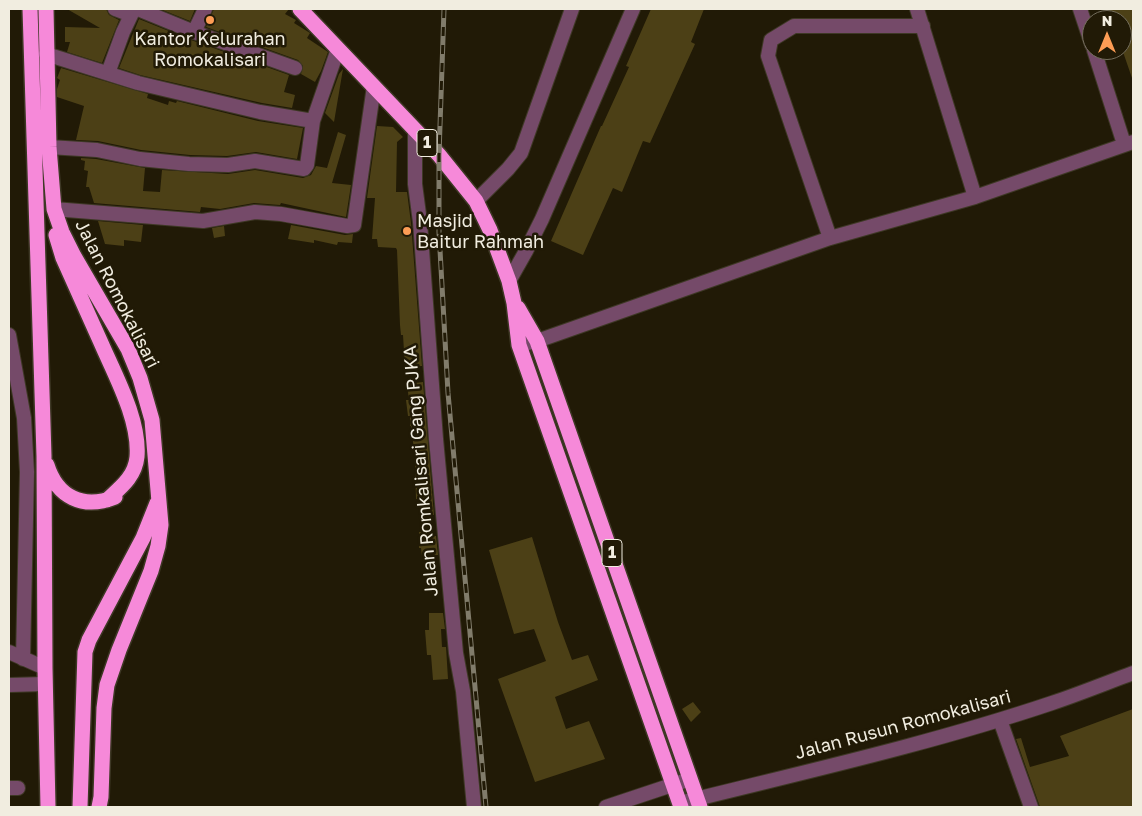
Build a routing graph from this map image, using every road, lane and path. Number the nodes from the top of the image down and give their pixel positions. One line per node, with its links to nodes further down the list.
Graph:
1 (30, 9): 32 (highway)
2 (46, 9): 13 (highway, Jalan Romokalisari)
3 (115, 9): 9 (street)
4 (205, 9): 11 (street)
5 (300, 9): 12 (highway, 1)
6 (572, 9): 23 (street)
7 (632, 9): 26 (street)
8 (917, 9): 10 (street)
9 (134, 11): 11 (street); 16 (street)
10 (923, 26): 22 (street); 25 (street)
11 (194, 32): 15 (street)
12 (338, 49): 17 (highway, 1); 18 (street)
13 (46, 54): 16 (street); 21 (highway, Jalan Romokalisari)
14 (1098, 60): 20 (street)
15 (295, 68)
16 (108, 73): 18 (street)
17 (374, 86): 19 (highway, 1); 24 (street)
18 (313, 121): 21 (street)
19 (415, 130): 23 (highway, 1); 50 (street, Jalan Romkalisari Gang PJKA)
20 (1129, 143): 22 (street)
21 (49, 147): 24 (highway, Jalan Romokalisari)
22 (975, 196): 25 (street)
23 (476, 201): 26 (highway, 1)
24 (54, 209): 31 (highway, Jalan Romokalisari); 34 (highway)
25 (830, 238): 29 (street)
26 (509, 281): 27 (highway, 1)
27 (514, 303): 29 (highway, 1); 30 (highway, 1)
28 (9, 335): 36 (street)
29 (537, 341): 30 (street); 42 (highway, 1)
30 (519, 345): 43 (highway, 1)
31 (155, 446): 33 (highway, Jalan Romokalisari); 34 (highway)
32 (44, 456): 34 (highway); 37 (highway)
33 (158, 499): 48 (highway); 49 (highway, Jalan Romokalisari)
34 (107, 500)
35 (9, 652): 36 (street)
36 (23, 659): 37 (street)
37 (45, 668): 39 (highway)
38 (1133, 673): 41 (street, Jalan Rusun Romokalisari)
39 (45, 684): 40 (street); 47 (highway)
40 (9, 685)
41 (1000, 720): 45 (street, Jalan Rusun Romokalisari); 52 (street)
42 (690, 780): 43 (street); 45 (highway, 1)
43 (673, 785): 44 (street); 46 (highway, 1)
44 (632, 803): 51 (street)
45 (699, 803): 46 (street, Jalan Rusun Romokalisari)
46 (680, 805)
47 (48, 807)
48 (80, 807)
49 (99, 807)
50 (474, 807)
51 (606, 807)
52 (1031, 807)

